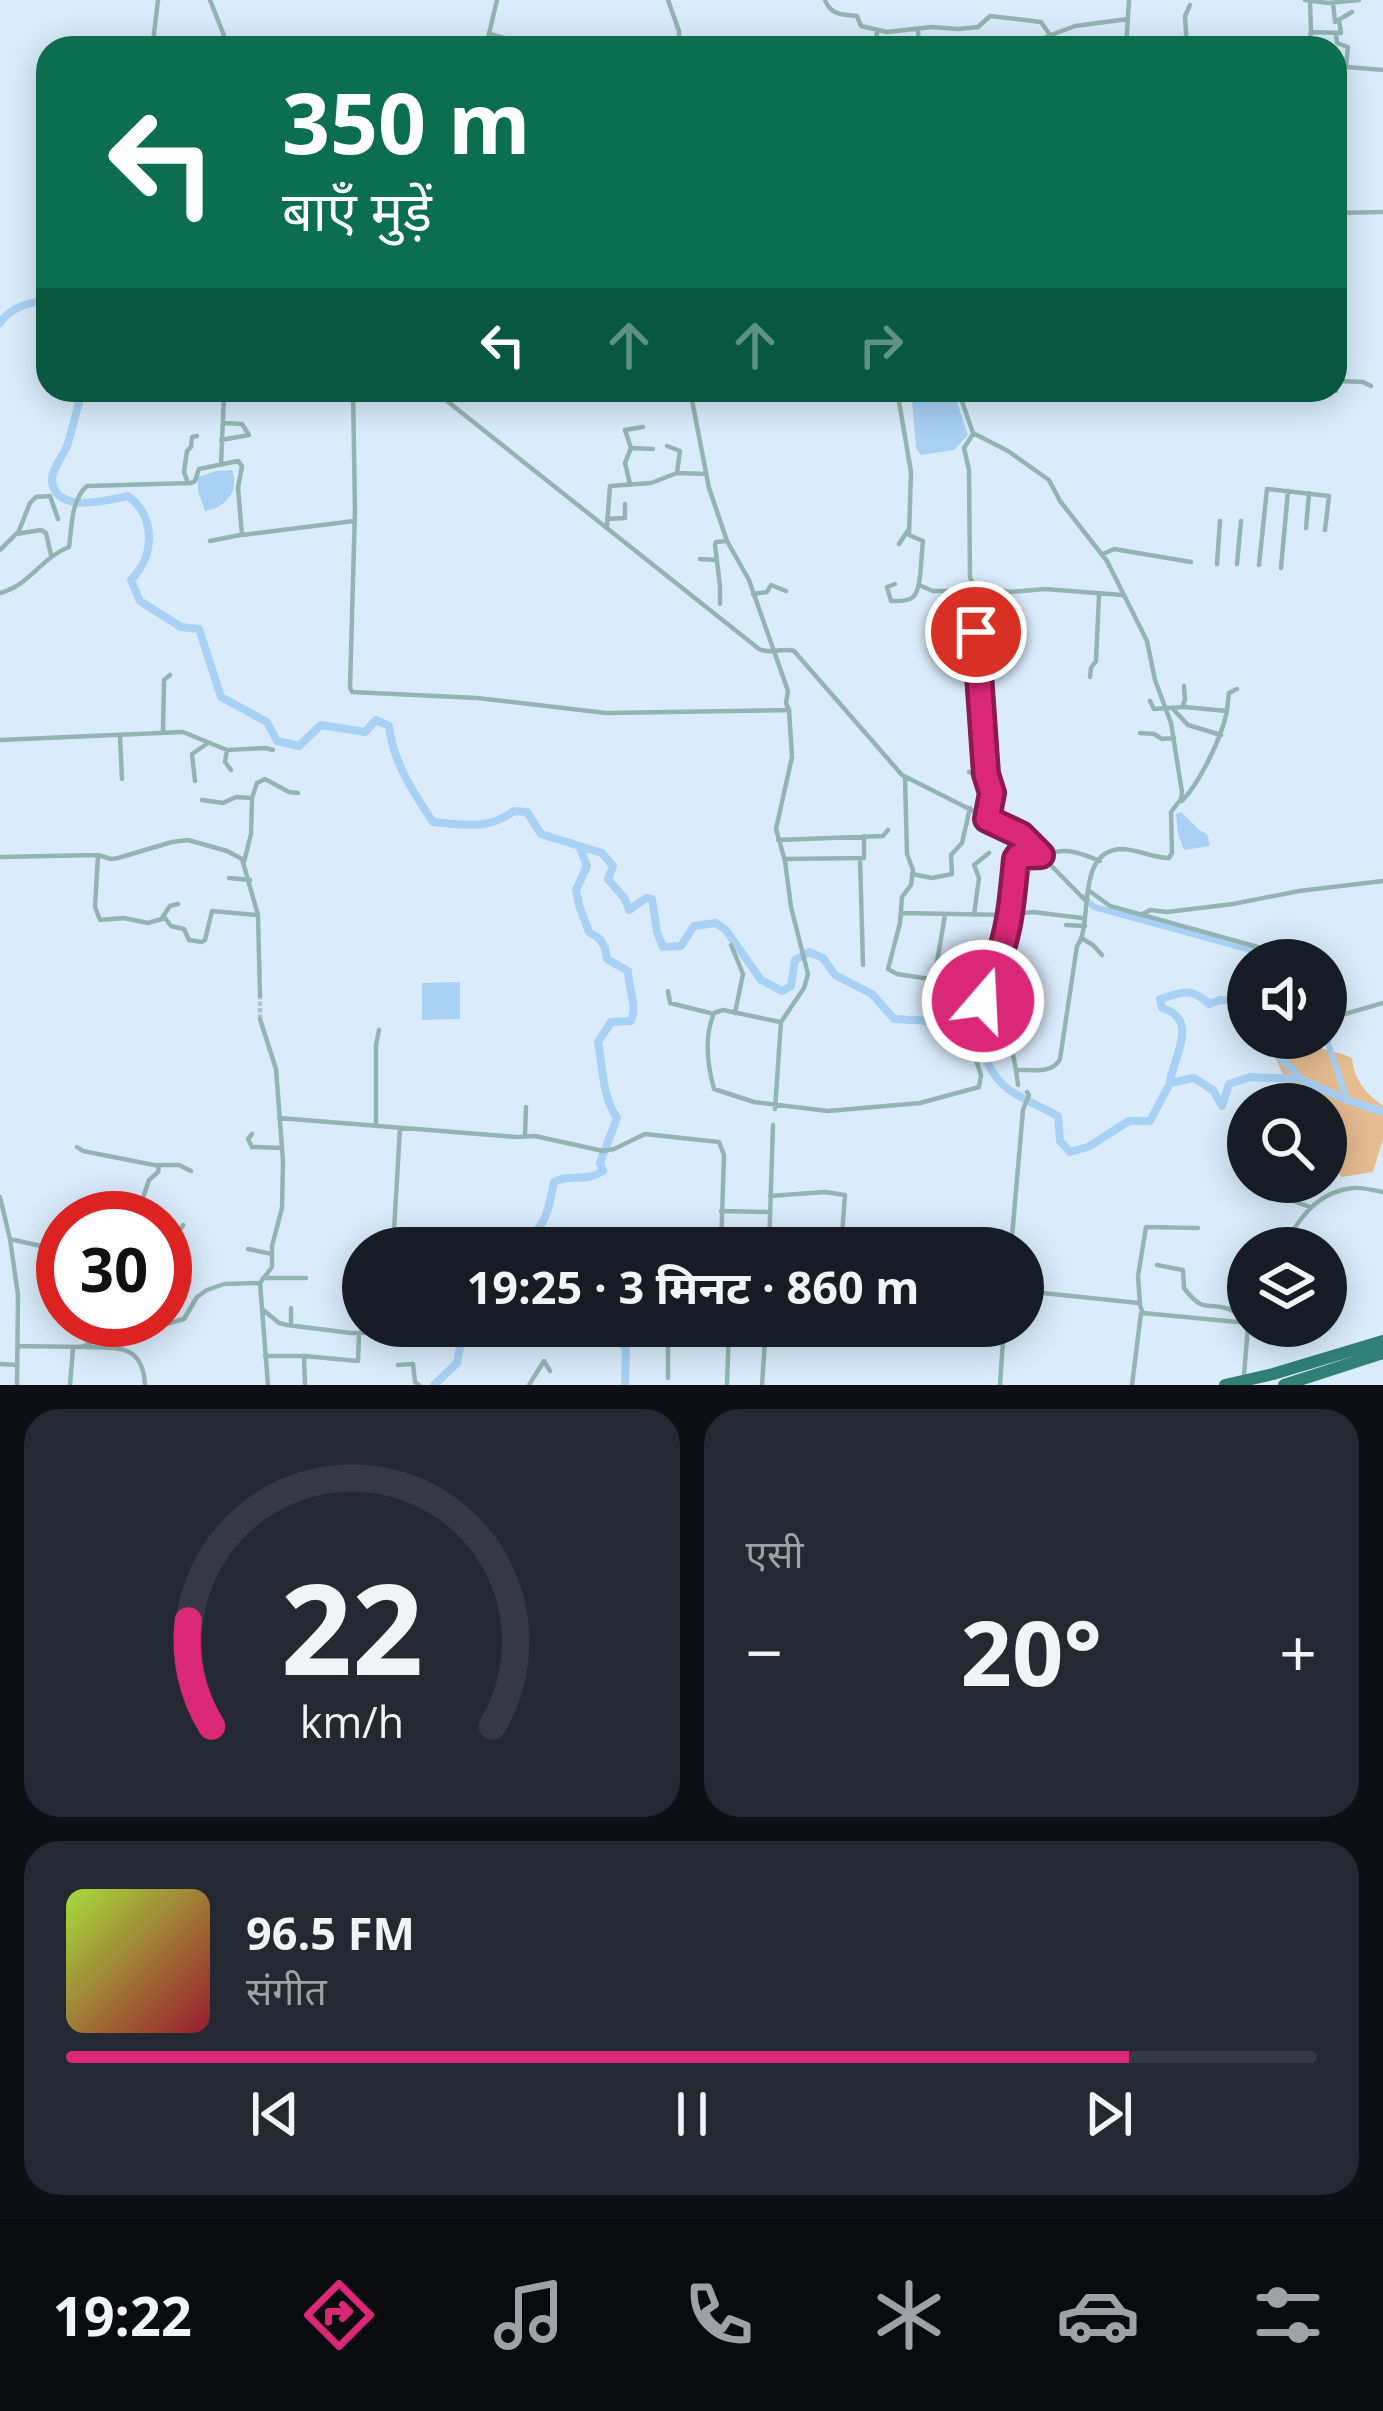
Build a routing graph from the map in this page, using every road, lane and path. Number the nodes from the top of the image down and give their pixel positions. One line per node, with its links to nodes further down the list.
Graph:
1 (158, 0): 21 (street)
2 (210, 0): 22 (street)
3 (497, 0): 18 (street)
4 (668, 0): 24 (street)
5 (825, 0): 15 (street)
6 (1130, 0): 12 (street)
7 (1308, 0): 9 (street); 17 (street)
8 (1359, 0): 9 (street)
9 (1333, 3): 13 (street)
10 (1190, 5): 29 (street)
11 (1352, 12): 13 (street)
12 (1128, 19): 20 (street); 28 (street)
13 (1339, 20): 19 (street)
14 (975, 27): 16 (street); 20 (street); 27 (street)
15 (878, 28): 16 (street); 25 (street)
16 (918, 28): 26 (street)
17 (1311, 32): 19 (street); 30 (street)
18 (490, 34): 23 (street)
19 (1336, 34)
20 (1050, 35)
21 (154, 36)
22 (224, 36)
23 (498, 36)
24 (679, 36)
25 (878, 36)
26 (919, 36)
27 (981, 36)
28 (1127, 36)
29 (1186, 36)
30 (1310, 36)
31 (1347, 67): 32 (street)
32 (1383, 70)
33 (1383, 212): 34 (street)
34 (1347, 213)
35 (1347, 381): 36 (street)
36 (1371, 386)
37 (224, 402): 43 (street)
38 (353, 402): 62 (street)
39 (448, 402): 55 (street)
40 (692, 402): 53 (street)
41 (899, 402): 67 (street)
42 (963, 402): 45 (street)
43 (222, 423): 47 (street); 47 (street)
44 (643, 427): 49 (street)
45 (973, 434): 75 (street); 86 (street)
46 (197, 436): 56 (street)
47 (221, 440): 51 (street)
48 (668, 446): 52 (street)
49 (631, 448): 50 (street); 57 (street)
50 (653, 449)
51 (221, 464): 56 (street); 70 (street)
52 (677, 473): 53 (street); 57 (street)
53 (705, 474): 72 (street)
54 (526, 476): 55 (street)
55 (543, 476): 65 (street)
56 (188, 483): 76 (street)
57 (630, 484): 65 (street)
58 (1288, 491): 59 (street); 82 (street); 83 (street)
59 (1309, 493): 66 (street); 68 (street)
60 (625, 504): 65 (street)
61 (58, 519): 69 (street)
62 (354, 521): 70 (street); 102 (street)
63 (1220, 521): 80 (street)
64 (1241, 521): 81 (street)
65 (607, 523): 94 (street)
66 (1306, 528)
67 (909, 529): 73 (street); 85 (street)
68 (1325, 530)
69 (18, 533): 74 (street); 76 (street)
70 (241, 535): 71 (street)
71 (210, 541)
72 (727, 542): 78 (street); 89 (street)
73 (899, 544)
74 (0, 550)
75 (1104, 554): 79 (street); 91 (street)
76 (51, 555): 88 (street)
77 (700, 560): 78 (street)
78 (716, 560): 92 (street)
79 (1192, 562)
80 (1217, 564)
81 (1237, 564)
82 (1259, 565)
83 (1281, 568)
84 (895, 584): 85 (street)
85 (920, 585): 86 (street)
86 (975, 586): 90 (street)
87 (786, 591): 89 (street)
88 (0, 593)
89 (753, 593): 94 (street)
90 (1100, 593): 91 (street); 96 (street)
91 (1122, 595): 100 (street)
92 (720, 604)
93 (969, 611): 117 (street)
94 (773, 650): 102 (street); 115 (street)
95 (170, 675): 104 (street)
96 (1090, 677)
97 (1184, 686): 101 (street)
98 (1237, 688): 103 (street)
99 (1150, 701): 100 (street)
100 (1169, 707): 101 (street); 107 (street); 108 (street)
101 (1182, 707): 103 (street)
102 (789, 710): 127 (street)
103 (1227, 710): 107 (street)
104 (163, 732): 106 (street); 110 (street)
105 (1140, 733): 108 (street)
106 (119, 734): 109 (street); 116 (street)
107 (1221, 735): 122 (street)
108 (1174, 738): 122 (street)
109 (0, 740)
110 (208, 743): 111 (street); 118 (street)
111 (223, 749): 112 (street); 113 (street)
112 (273, 750)
113 (231, 770)
114 (969, 772): 117 (street)
115 (905, 777): 123 (street); 136 (street)
116 (122, 779)
117 (988, 781): 124 (street)
118 (196, 782)
119 (298, 793): 120 (street)
120 (252, 799): 121 (street); 135 (street)
121 (202, 800)
122 (1179, 802): 134 (street)
123 (970, 808): 124 (street); 136 (street)
124 (988, 816): 130 (street)
125 (888, 830): 126 (street)
126 (865, 835): 127 (street); 132 (street)
127 (778, 840): 133 (street)
128 (988, 853): 146 (street)
129 (98, 854): 131 (street); 135 (street); 148 (street)
130 (1044, 855): 134 (street); 140 (street); 147 (street)
131 (0, 857)
132 (860, 858): 133 (street); 155 (street)
133 (784, 859): 167 (street)
134 (1100, 861): 140 (street)
135 (244, 862): 138 (street)
136 (913, 874): 142 (street)
137 (229, 878): 138 (street)
138 (250, 880): 145 (street)
139 (1383, 881): 144 (street)
140 (1087, 895): 144 (street); 149 (street)
141 (178, 904): 148 (street)
142 (902, 913): 143 (street); 157 (street)
143 (945, 914): 146 (street); 157 (street)
144 (1143, 914): 151 (street)
145 (258, 915): 148 (street); 160 (street)
146 (974, 915): 147 (street)
147 (1009, 915): 149 (street); 162 (street)
148 (162, 918)
149 (1085, 922): 150 (street); 152 (street)
150 (1066, 926)
151 (1228, 939)
152 (1083, 940): 154 (street); 170 (street)
153 (731, 945): 163 (street)
154 (1102, 955)
155 (863, 965)
156 (1010, 977): 162 (street)
157 (934, 980): 158 (street)
158 (962, 984)
159 (668, 991): 165 (street)
160 (260, 996)
161 (1383, 1003): 164 (street)
162 (1004, 1008): 170 (street)
163 (735, 1013): 165 (street); 167 (street)
164 (1347, 1013)
165 (713, 1014): 173 (street)
166 (260, 1019): 175 (street)
167 (781, 1022): 173 (street)
168 (380, 1030): 177 (street)
169 (976, 1060): 173 (street)
170 (1016, 1070): 171 (street)
171 (1018, 1084)
172 (1028, 1094): 198 (street)
173 (775, 1106)
174 (526, 1107): 180 (street)
175 (279, 1118): 177 (street); 182 (street)
176 (773, 1125): 187 (street)
177 (376, 1126): 178 (street)
178 (400, 1128): 180 (street); 194 (street)
179 (252, 1134): 182 (street)
180 (525, 1136): 191 (street)
181 (77, 1148): 183 (street)
182 (282, 1148): 204 (street)
183 (158, 1165): 184 (street); 185 (street)
184 (191, 1171)
185 (145, 1191)
186 (1383, 1192): 190 (street)
187 (770, 1196): 192 (street); 197 (street)
188 (0, 1197): 193 (street)
189 (1299, 1203): 190 (street)
190 (1311, 1207): 199 (street)
191 (721, 1210): 192 (street); 195 (street)
192 (770, 1212): 196 (street)
193 (2, 1215): 201 (street)
194 (394, 1227)
195 (721, 1227)
196 (770, 1227)
197 (843, 1227)
198 (1013, 1227)
199 (1294, 1227)
200 (1198, 1228): 211 (street)
201 (10, 1239): 202 (street); 218 (street)
202 (36, 1245)
203 (248, 1249): 204 (street)
204 (272, 1254): 207 (street)
205 (1156, 1264): 212 (street)
206 (306, 1278): 207 (street)
207 (261, 1281): 209 (street); 213 (street)
208 (1044, 1294): 211 (street)
209 (192, 1308)
210 (291, 1308): 215 (street)
211 (1141, 1308): 214 (street); 247 (street)
212 (1227, 1308)
213 (262, 1309): 215 (street); 229 (street)
214 (1227, 1320)
215 (291, 1324): 216 (street)
216 (342, 1330)
217 (1383, 1341): 236 (highway)
218 (18, 1346): 219 (street); 232 (street)
219 (36, 1346)
220 (73, 1347): 238 (street)
221 (82, 1347): 239 (street)
222 (359, 1347): 230 (street)
223 (668, 1347): 235 (street)
224 (728, 1347): 244 (street)
225 (765, 1347): 245 (street)
226 (1003, 1347): 246 (street)
227 (1246, 1347): 236 (street)
228 (1383, 1353): 249 (highway)
229 (265, 1356): 230 (street); 240 (street)
230 (304, 1356): 241 (street)
231 (0, 1364): 232 (street)
232 (17, 1364): 237 (street)
233 (398, 1365): 242 (street)
234 (550, 1370): 243 (street)
235 (668, 1378)
236 (1243, 1381): 248 (highway)
237 (17, 1385)
238 (70, 1385)
239 (145, 1385)
240 (268, 1385)
241 (305, 1385)
242 (419, 1385)
243 (529, 1385)
244 (727, 1385)
245 (762, 1385)
246 (1000, 1385)
247 (1132, 1385)
248 (1225, 1385)
249 (1284, 1385)

